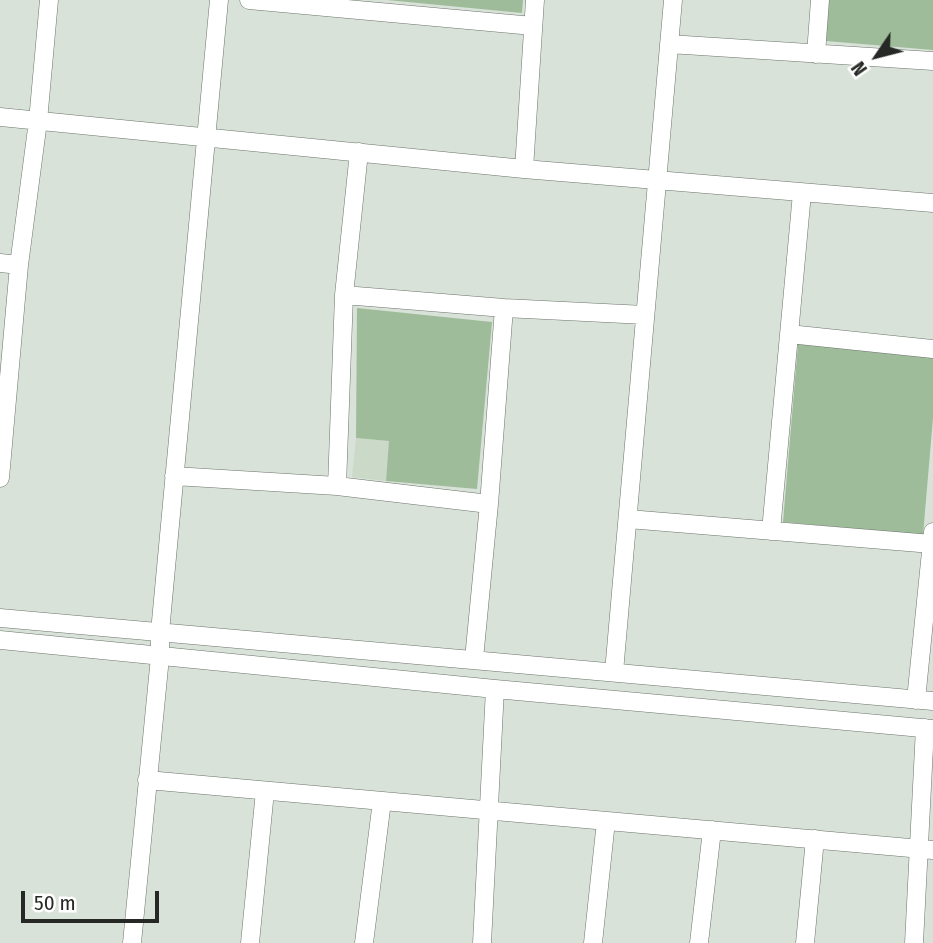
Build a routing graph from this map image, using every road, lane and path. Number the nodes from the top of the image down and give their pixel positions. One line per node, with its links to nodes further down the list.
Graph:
1 (49, 0): 13 (street)
2 (219, 0): 14 (street)
3 (249, 0): 7 (street)
4 (535, 0): 8 (street)
5 (673, 0): 9 (street)
6 (820, 0): 10 (street)
7 (374, 6): 8 (street)
8 (533, 26): 16 (street)
9 (669, 44): 10 (street); 17 (street)
10 (817, 54): 11 (street)
11 (933, 61)
12 (0, 117): 13 (street)
13 (38, 121): 14 (street); 21 (street)
14 (206, 137): 15 (street); 27 (street)
15 (359, 152): 16 (street); 22 (street)
16 (524, 169): 17 (street)
17 (659, 181): 18 (street); 24 (street)
18 (802, 193): 19 (street); 25 (street)
19 (933, 203)
20 (0, 263): 21 (street)
21 (19, 265): 28 (street)
22 (344, 295): 23 (street); 29 (street)
23 (504, 308): 24 (street); 30 (street)
24 (645, 315): 31 (street)
25 (789, 334): 26 (street); 32 (street)
26 (933, 349)
27 (174, 476): 29 (street); 35 (street)
28 (0, 478)
29 (337, 486): 30 (street)
30 (489, 505): 38 (street)
31 (628, 519): 32 (street); 39 (street)
32 (771, 531): 33 (street)
33 (932, 538): 41 (street)
34 (0, 618): 35 (street)
35 (160, 632): 37 (street); 38 (street)
36 (0, 640): 37 (street)
37 (160, 657): 40 (street); 43 (street)
38 (474, 659): 39 (street)
39 (614, 672): 41 (street)
40 (495, 689): 42 (street); 46 (street)
41 (925, 700)
42 (929, 729): 50 (street)
43 (147, 780): 44 (street); 51 (street)
44 (265, 791): 45 (street); 52 (street)
45 (382, 801): 46 (street); 53 (street)
46 (488, 811): 47 (street); 54 (street)
47 (606, 821): 48 (street); 55 (street)
48 (712, 830): 49 (street); 56 (street)
49 (815, 839): 50 (street); 57 (street)
50 (926, 849): 58 (street)
51 (132, 943)
52 (250, 943)
53 (364, 943)
54 (482, 943)
55 (593, 943)
56 (699, 943)
57 (805, 943)
58 (915, 943)

